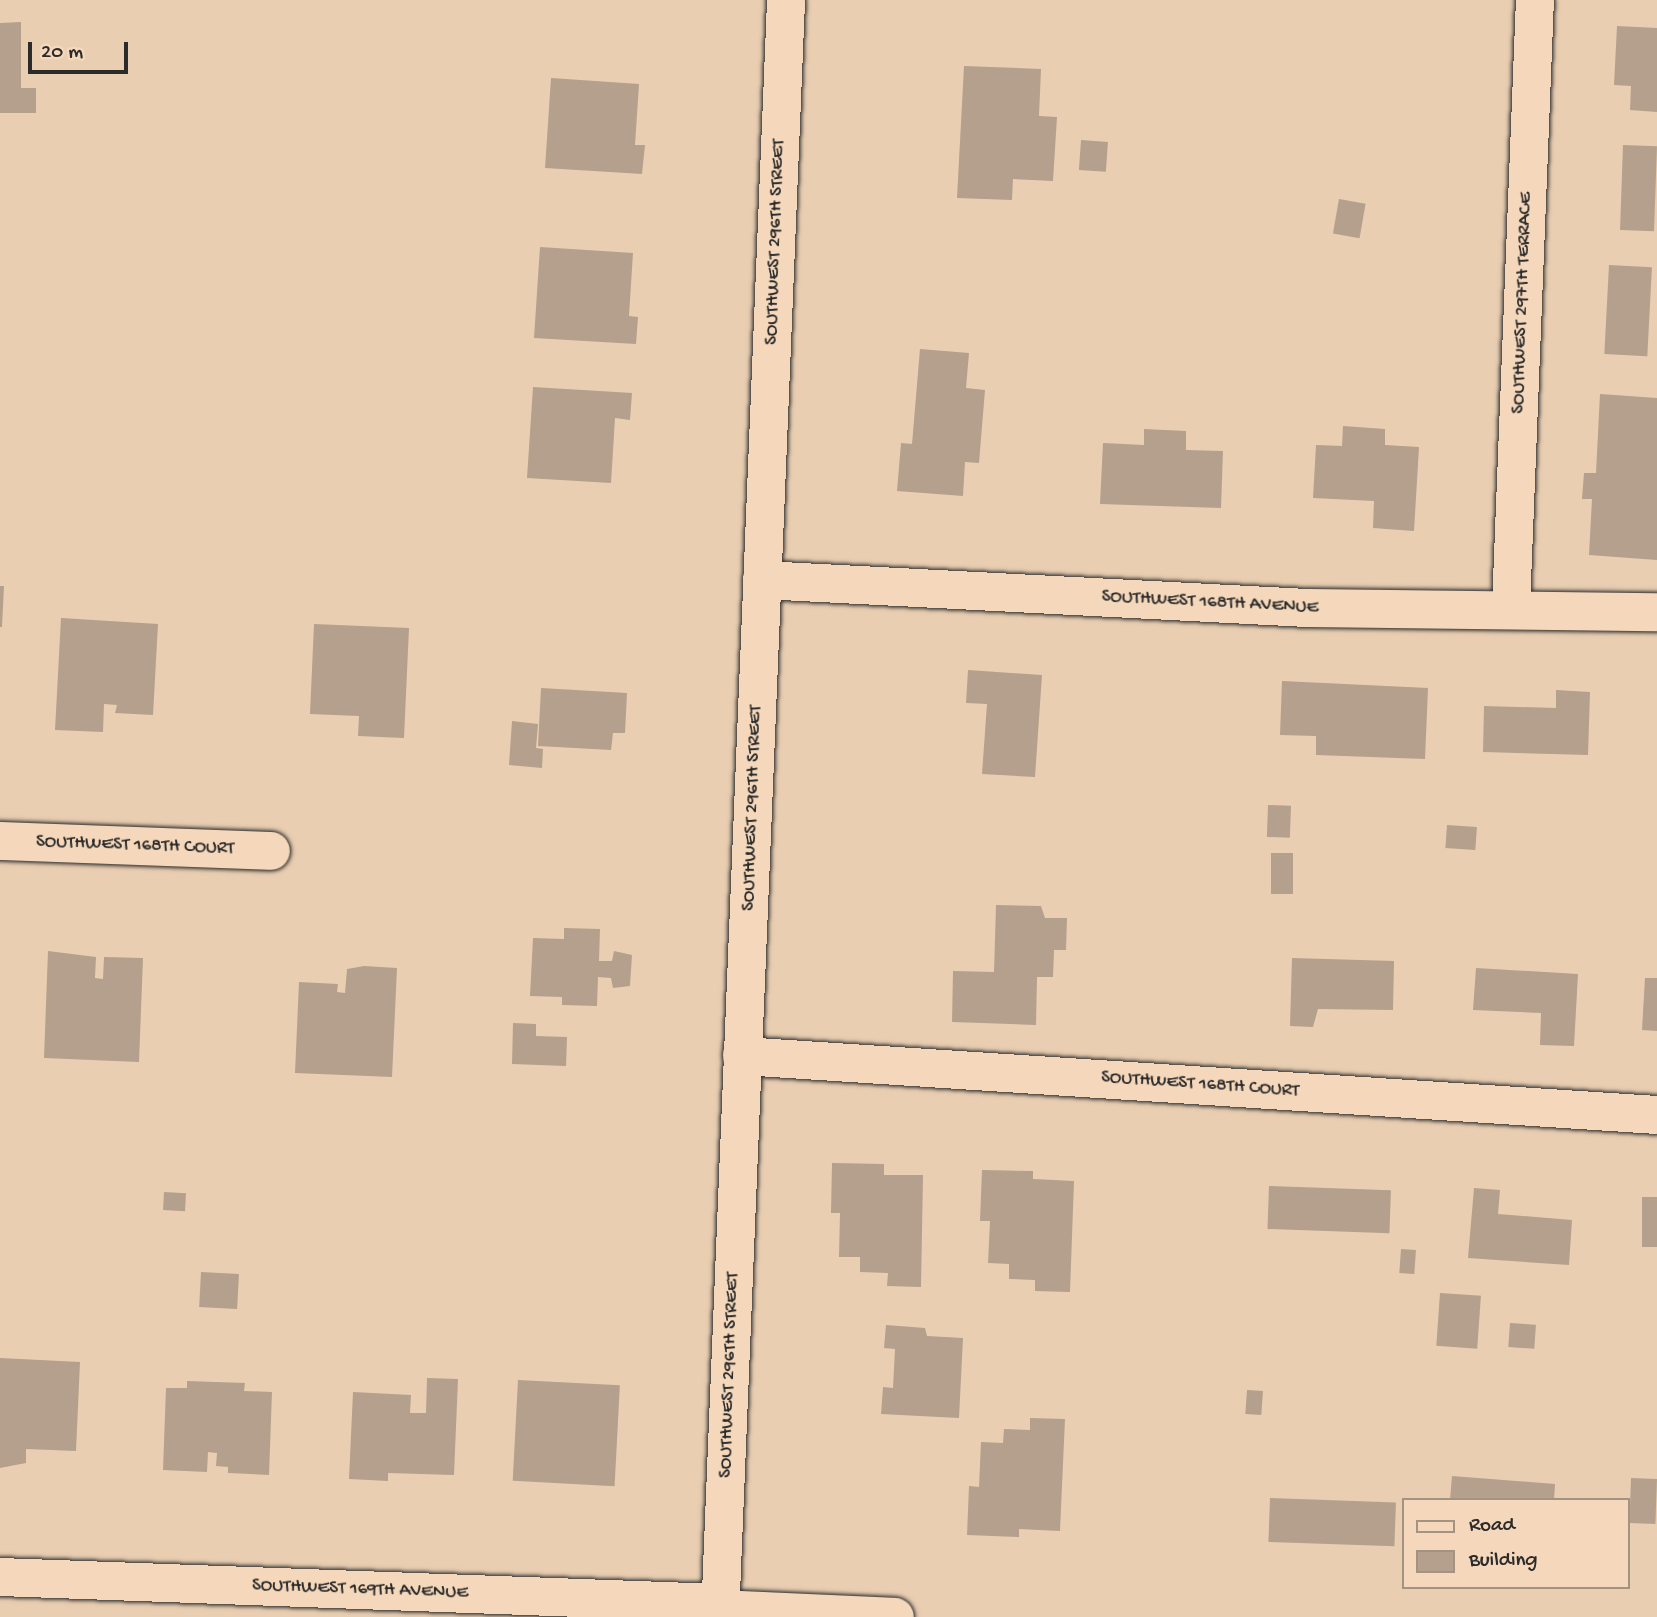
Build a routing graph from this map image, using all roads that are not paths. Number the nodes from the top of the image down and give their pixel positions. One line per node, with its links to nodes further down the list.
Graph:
1 (786, 0): 3 (street, SOUTHWEST 296TH STREET)
2 (1535, 0): 4 (street, SOUTHWEST 297TH TERRACE)
3 (762, 580): 4 (street, SOUTHWEST 168TH AVENUE); 8 (street, SOUTHWEST 296TH STREET)
4 (1511, 607): 5 (street, SOUTHWEST 168TH AVENUE)
5 (1657, 612)
6 (0, 841): 7 (street, SOUTHWEST 168TH COURT)
7 (271, 851)
8 (742, 1056): 9 (street, SOUTHWEST 168TH COURT); 11 (street, SOUTHWEST 296TH STREET)
9 (1657, 1115)
10 (0, 1577): 11 (street, SOUTHWEST 169TH AVENUE)
11 (720, 1610): 12 (street, SOUTHWEST 169TH AVENUE)
12 (895, 1617)

